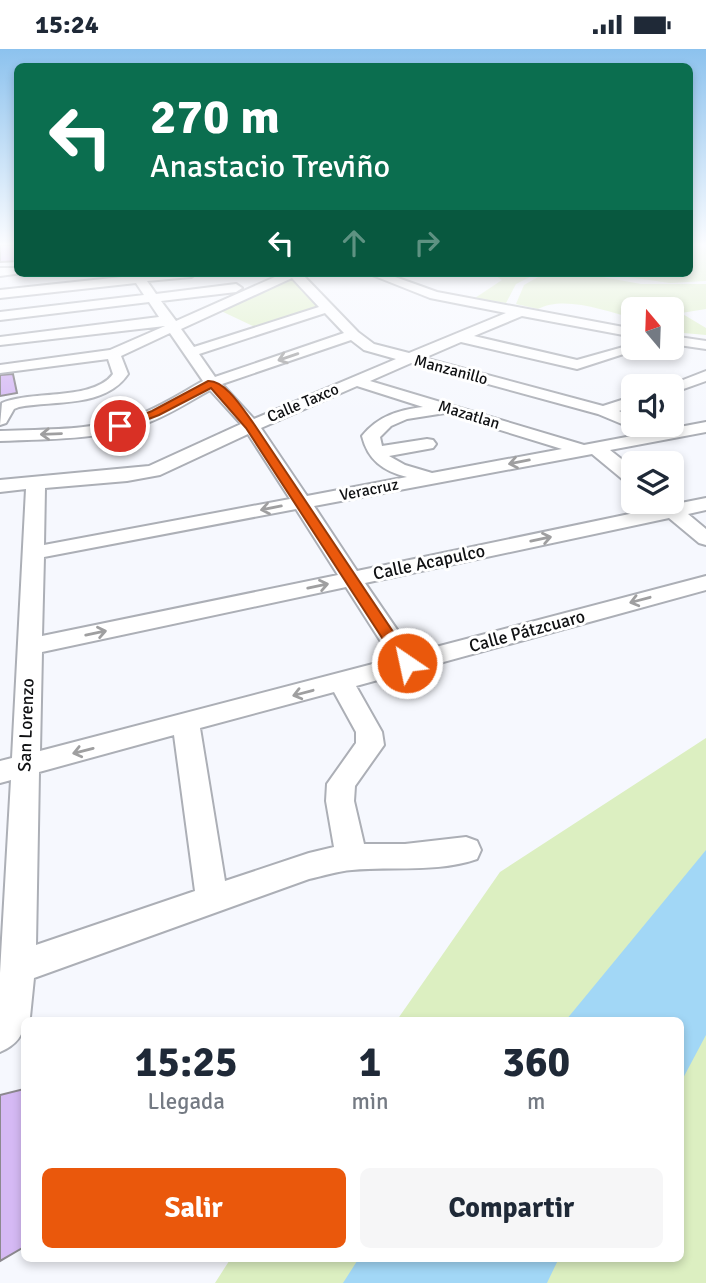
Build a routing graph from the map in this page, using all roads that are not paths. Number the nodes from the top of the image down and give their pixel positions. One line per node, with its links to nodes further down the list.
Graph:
1 (114, 303): 8 (street)
2 (156, 303): 9 (street)
3 (216, 303): 9 (street)
4 (324, 303): 6 (street, Manzanillo)
5 (472, 303): 7 (street)
6 (329, 308): 11 (street, Manzanillo); 16 (street)
7 (519, 312): 10 (street); 12 (street, Calle Taxco)
8 (0, 316)
9 (172, 323): 13 (street); 16 (street); 18 (street)
10 (621, 331)
11 (353, 334): 19 (street, Manzanillo); 23 (street, one-way to 23)
12 (459, 337): 17 (street); 19 (street, Calle Taxco)
13 (0, 341)
14 (684, 342): 15 (street)
15 (706, 347)
16 (192, 352): 23 (street)
17 (621, 352)
18 (113, 354): 20 (street); 29 (street)
19 (409, 358): 22 (street, Calle Taxco); 27 (street, Manzanillo)
20 (0, 369)
21 (706, 376): 24 (street)
22 (355, 381): 26 (street, Mazatlan); 30 (street, Calle Taxco)
23 (212, 383): 30 (street); 33 (street, one-way to 33)
24 (684, 384)
25 (621, 405): 27 (street)
26 (453, 410): 36 (street, Mazatlan); 37 (street)
27 (604, 411): 28 (street, Manzanillo)
28 (621, 419)
29 (0, 420)
30 (251, 426): 40 (street, Calle Taxco); 42 (street)
31 (706, 427): 32 (street, Veracruz)
32 (684, 431)
33 (0, 436)
34 (648, 437): 36 (street, Veracruz)
35 (427, 444): 37 (street)
36 (589, 448): 38 (street); 39 (street, Veracruz, one-way to 39)
37 (376, 453): 39 (street)
38 (621, 470)
39 (431, 478): 42 (street, Veracruz)
40 (36, 483): 41 (street, Calle Taxco); 48 (street, San Lorenzo)
41 (0, 486)
42 (300, 502): 48 (street, Veracruz, one-way to 48); 49 (street)
43 (706, 504): 44 (street, Calle Acapulco)
44 (684, 506)
45 (636, 514): 49 (street, Calle Acapulco, one-way to 45)
46 (676, 514): 47 (street)
47 (706, 539)
48 (33, 553): 51 (street, San Lorenzo)
49 (350, 579): 51 (street, Calle Acapulco, one-way to 49); 52 (street)
50 (706, 583): 52 (street, Calle Pátzcuaro, one-way to 52)
51 (29, 647): 55 (street, San Lorenzo)
52 (407, 663): 53 (street, Calle Pátzcuaro)
53 (341, 682): 54 (street, Calle Pátzcuaro, one-way to 54); 57 (street)
54 (186, 724): 55 (street, Calle Pátzcuaro, one-way to 55); 58 (street)
55 (12, 769): 59 (street, San Lorenzo)
56 (466, 850): 57 (street)
57 (351, 857): 58 (street)
58 (212, 900): 59 (street)
59 (18, 967): 60 (street, San Lorenzo)
60 (0, 1034)

